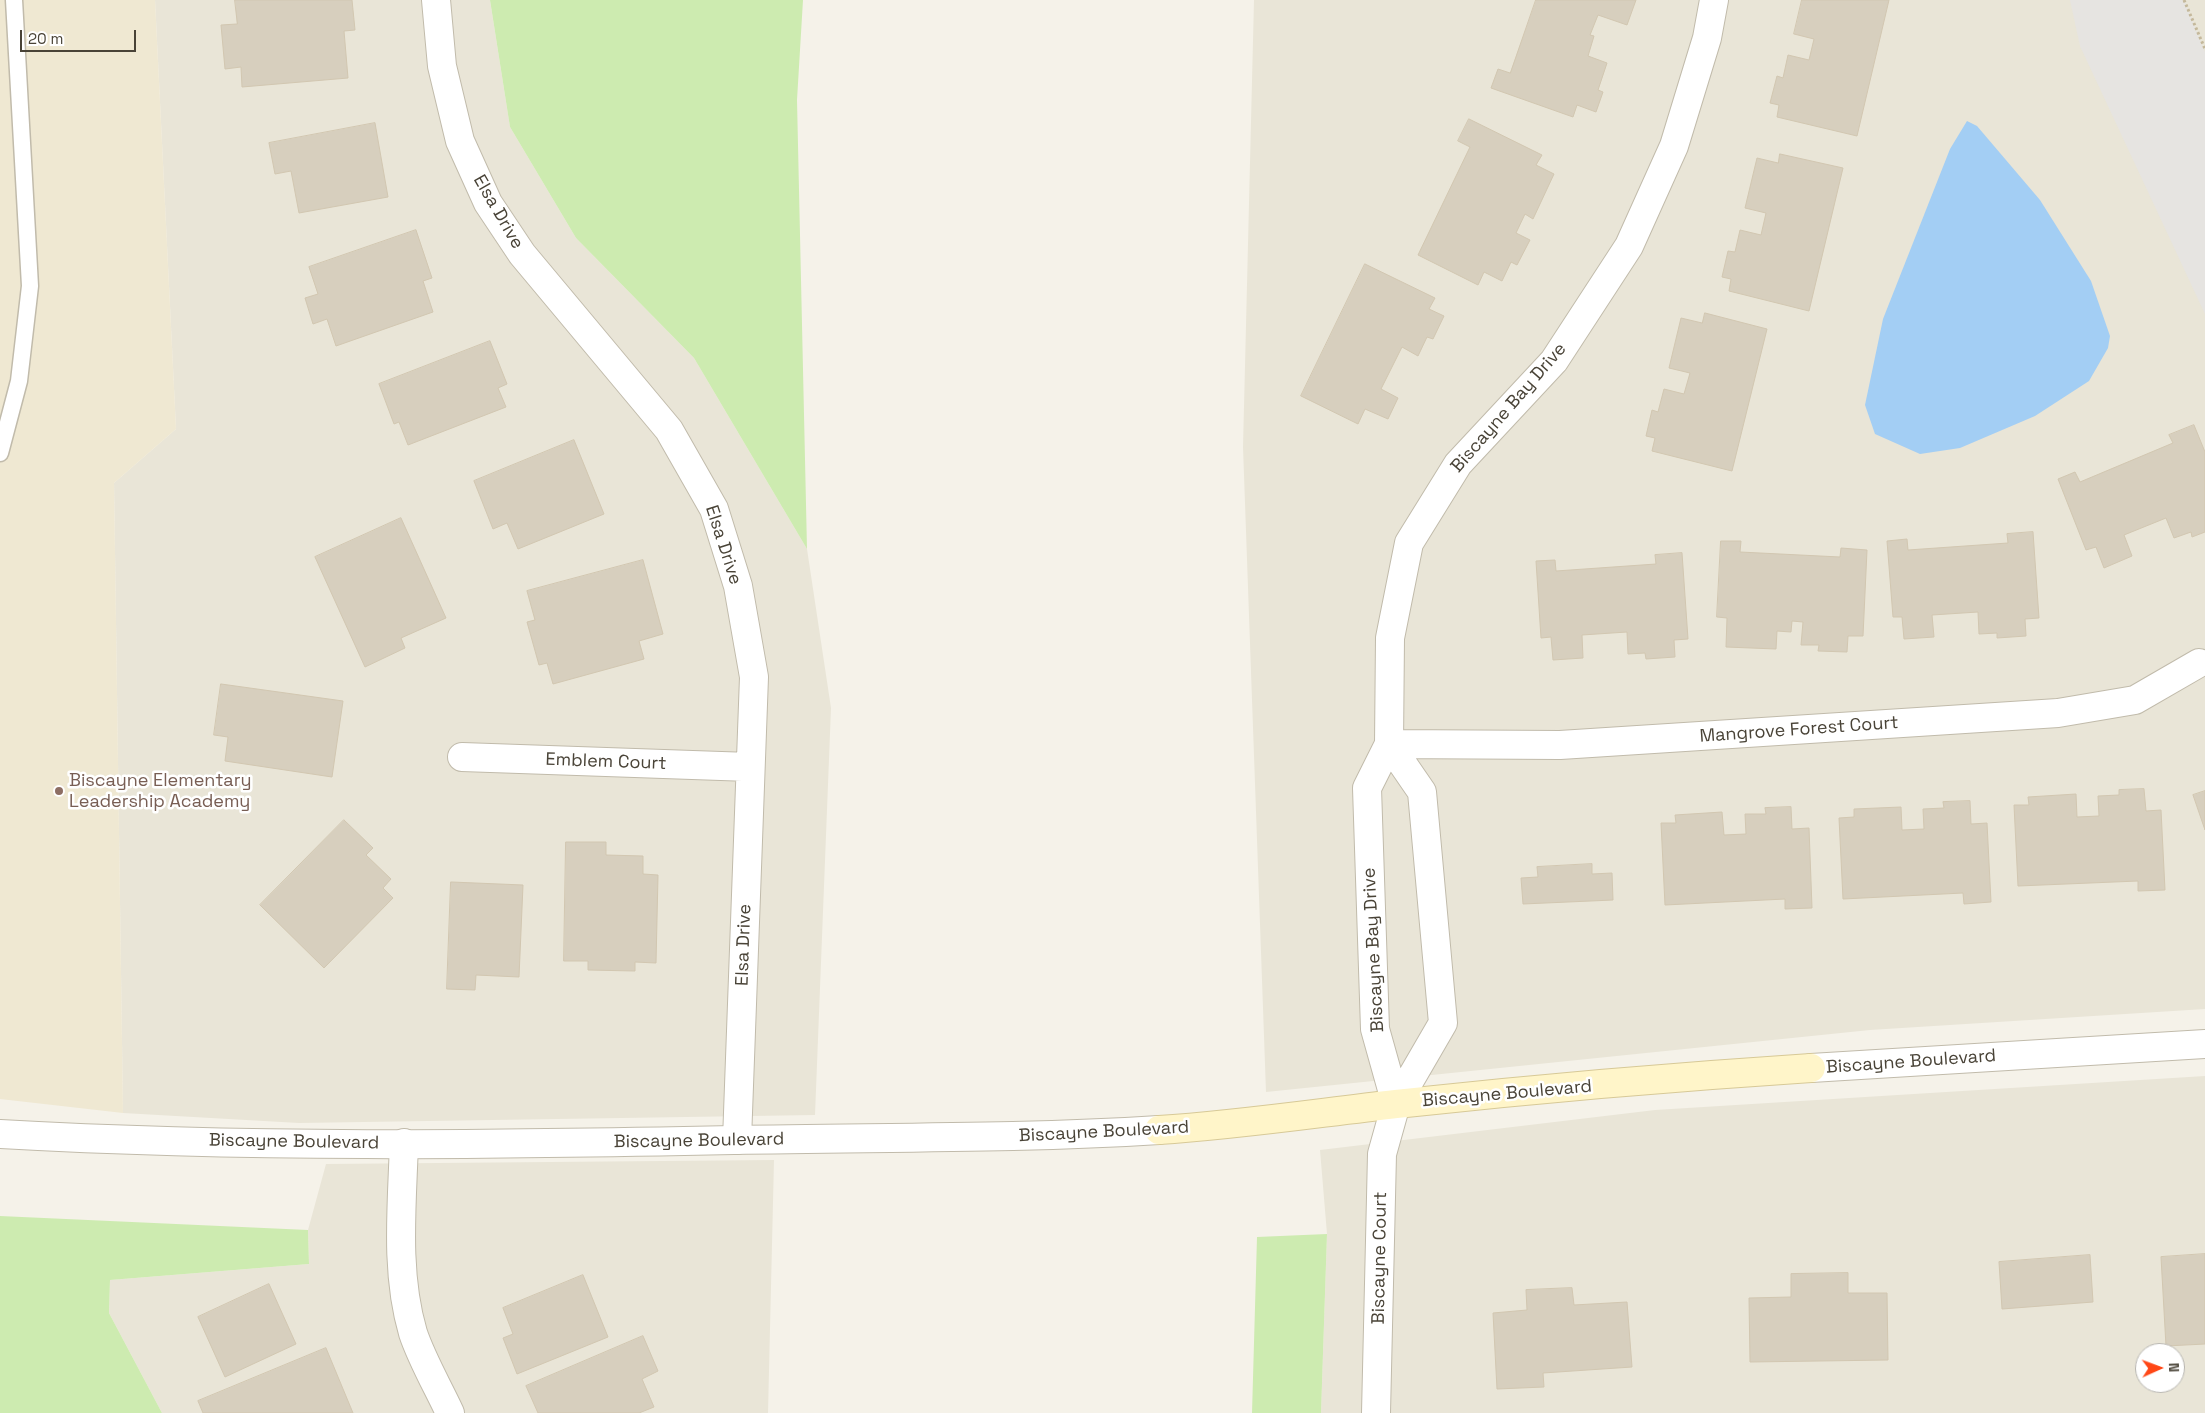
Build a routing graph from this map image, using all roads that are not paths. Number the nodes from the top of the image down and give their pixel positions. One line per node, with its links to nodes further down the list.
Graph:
1 (14, 0): 4 (lane)
2 (436, 0): 8 (street, Elsa Drive)
3 (1714, 0): 6 (street, Biscayne Bay Drive)
4 (0, 453)
5 (2199, 663): 6 (street, Mangrove Forest Court)
6 (1389, 744): 11 (street, Biscayne Bay Drive); 11 (street)
7 (462, 757): 8 (street, Emblem Court)
8 (750, 767): 14 (street, Elsa Drive)
9 (2205, 1044): 10 (street, Biscayne Boulevard)
10 (1811, 1068): 11 (main road, Biscayne Boulevard)
11 (1396, 1104): 12 (main road, Biscayne Boulevard); 17 (street, Biscayne Court)
12 (1159, 1130): 14 (street, Biscayne Boulevard)
13 (0, 1134): 15 (street, Biscayne Boulevard)
14 (737, 1140): 15 (street, Biscayne Boulevard)
15 (404, 1143): 16 (street)
16 (450, 1413)
17 (1376, 1413)

